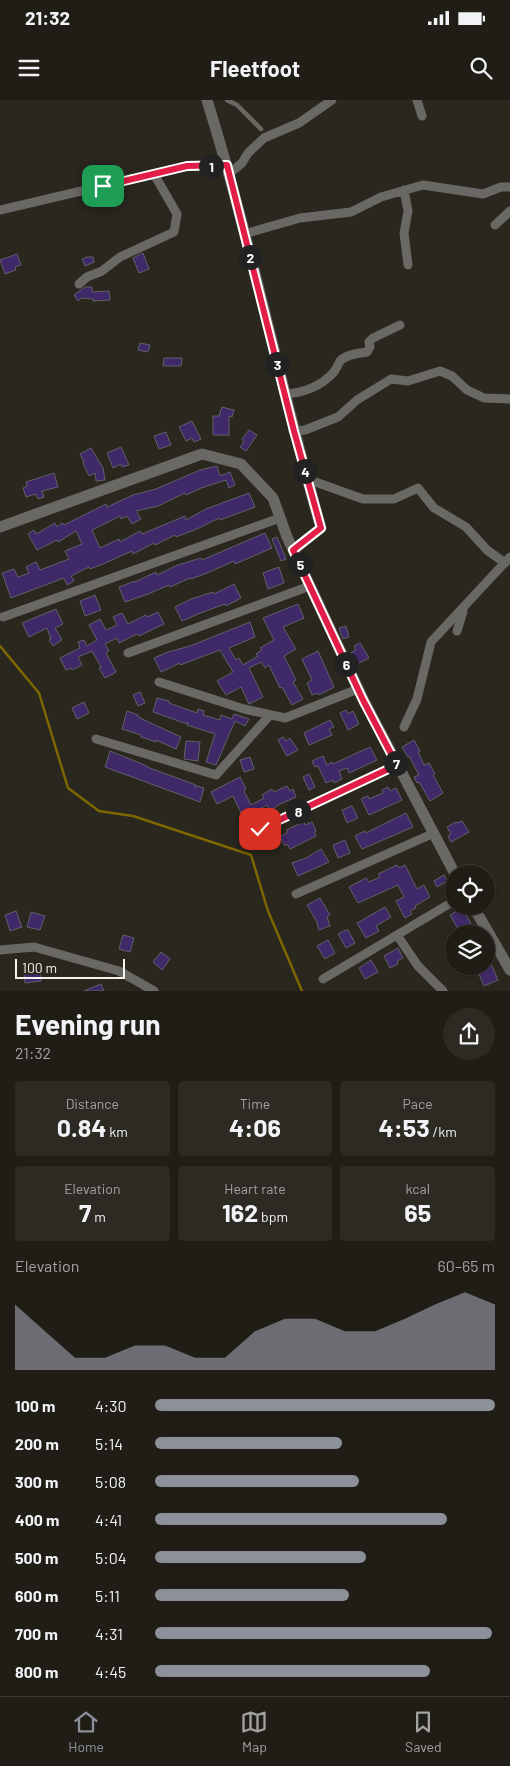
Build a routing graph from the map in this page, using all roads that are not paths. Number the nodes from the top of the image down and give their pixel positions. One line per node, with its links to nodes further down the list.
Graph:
1 (207, 100): 7 (street)
2 (227, 100): 6 (lane)
3 (332, 100): 7 (street)
4 (417, 100): 5 (street)
5 (422, 116)
6 (260, 129)
7 (228, 169): 8 (street); 14 (street)
8 (154, 174): 11 (street); 16 (street)
9 (510, 187): 10 (street)
10 (404, 190): 14 (street); 15 (street)
11 (0, 210)
12 (510, 211): 13 (street)
13 (495, 225)
14 (244, 234): 18 (street)
15 (408, 265)
16 (79, 284)
17 (400, 325): 18 (street)
18 (284, 394): 20 (street)
19 (510, 400): 20 (street)
20 (294, 431): 21 (street)
21 (307, 479): 24 (street); 25 (street)
22 (280, 518): 23 (street); 24 (street); 28 (street)
23 (0, 527)
24 (293, 550): 26 (street)
25 (507, 560): 27 (street)
26 (310, 586): 30 (street); 32 (street)
27 (464, 609): 29 (street); 34 (street)
28 (3, 617)
29 (457, 631)
30 (128, 653)
31 (160, 682): 33 (street)
32 (358, 689): 33 (street); 36 (street)
33 (270, 715): 35 (street)
34 (404, 727)
35 (96, 739)
36 (397, 765): 37 (street); 38 (street)
37 (260, 829)
38 (432, 834): 39 (street); 40 (street)
39 (450, 865)
40 (296, 894)
41 (445, 906): 43 (street)
42 (478, 915): 45 (street)
43 (397, 935): 46 (street); 48 (street)
44 (0, 950): 47 (street)
45 (510, 970)
46 (323, 979)
47 (154, 991)
48 (444, 991)

